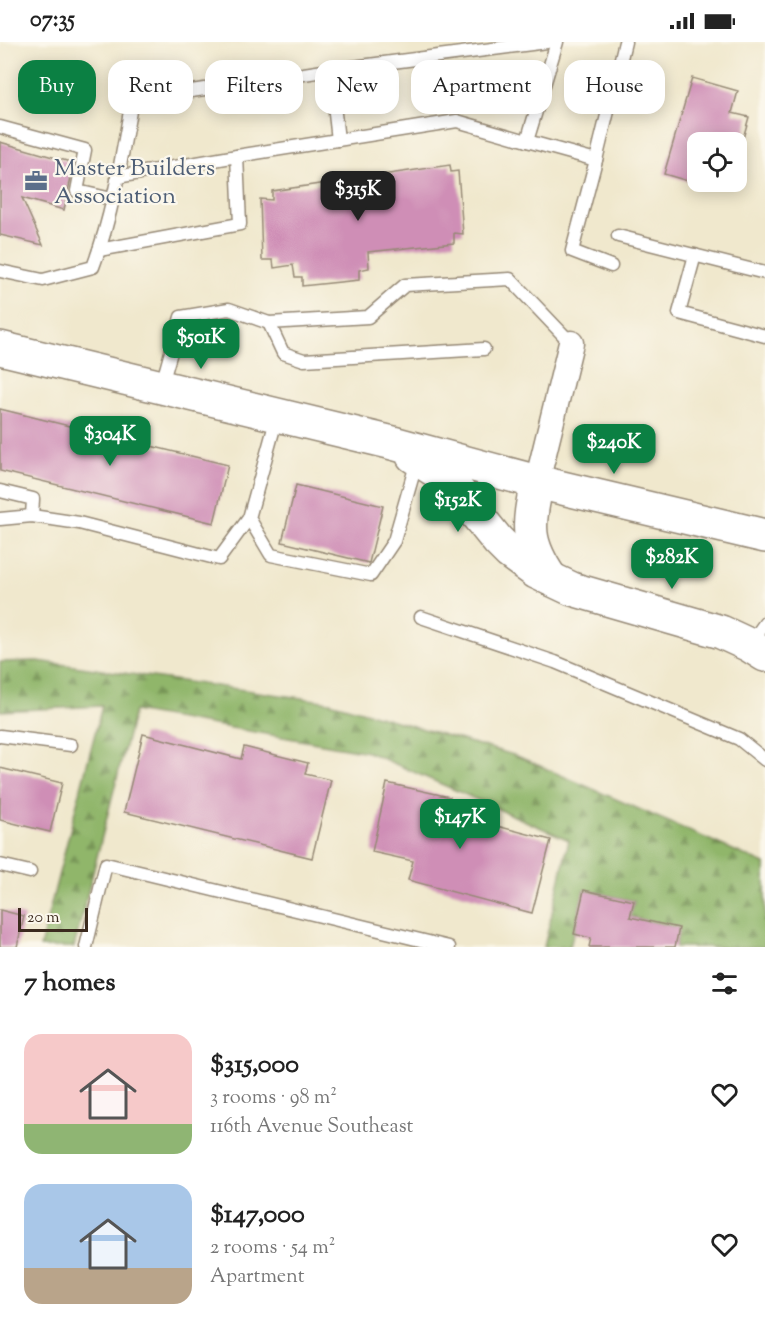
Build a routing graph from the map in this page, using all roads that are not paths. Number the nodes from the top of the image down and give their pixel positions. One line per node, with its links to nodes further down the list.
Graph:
1 (547, 42): 4 (lane)
2 (557, 42): 9 (lane)
3 (625, 42): 11 (lane)
4 (399, 61)
5 (315, 72): 12 (lane)
6 (335, 114): 8 (lane)
7 (0, 127): 13 (lane)
8 (338, 140): 9 (lane); 10 (lane)
9 (527, 141): 11 (lane)
10 (237, 156): 12 (lane); 15 (lane)
11 (596, 160): 17 (lane)
12 (117, 177): 13 (lane)
13 (112, 199): 15 (lane)
14 (618, 236): 16 (lane)
15 (99, 250): 18 (lane)
16 (695, 255): 19 (lane); 21 (lane)
17 (610, 266)
18 (0, 271)
19 (765, 273)
20 (269, 323): 22 (lane); 24 (lane); 25 (lane)
21 (765, 336)
22 (571, 343): 29 (street)
23 (0, 348): 25 (main road)
24 (484, 349)
25 (161, 387): 26 (main road)
26 (278, 415): 27 (main road); 32 (lane)
27 (389, 442): 28 (main road); 29 (main road)
28 (418, 459): 32 (lane); 35 (main road)
29 (537, 482): 34 (main road); 35 (main road)
30 (0, 491): 31 (lane)
31 (32, 516): 32 (lane); 33 (lane)
32 (249, 518)
33 (0, 519)
34 (765, 536)
35 (552, 580): 37 (main road)
36 (421, 617): 40 (lane)
37 (760, 641)
38 (0, 736): 39 (lane)
39 (71, 745)
40 (765, 760)
41 (0, 865): 42 (lane)
42 (30, 872)
43 (86, 947): 44 (lane)
44 (449, 947)

